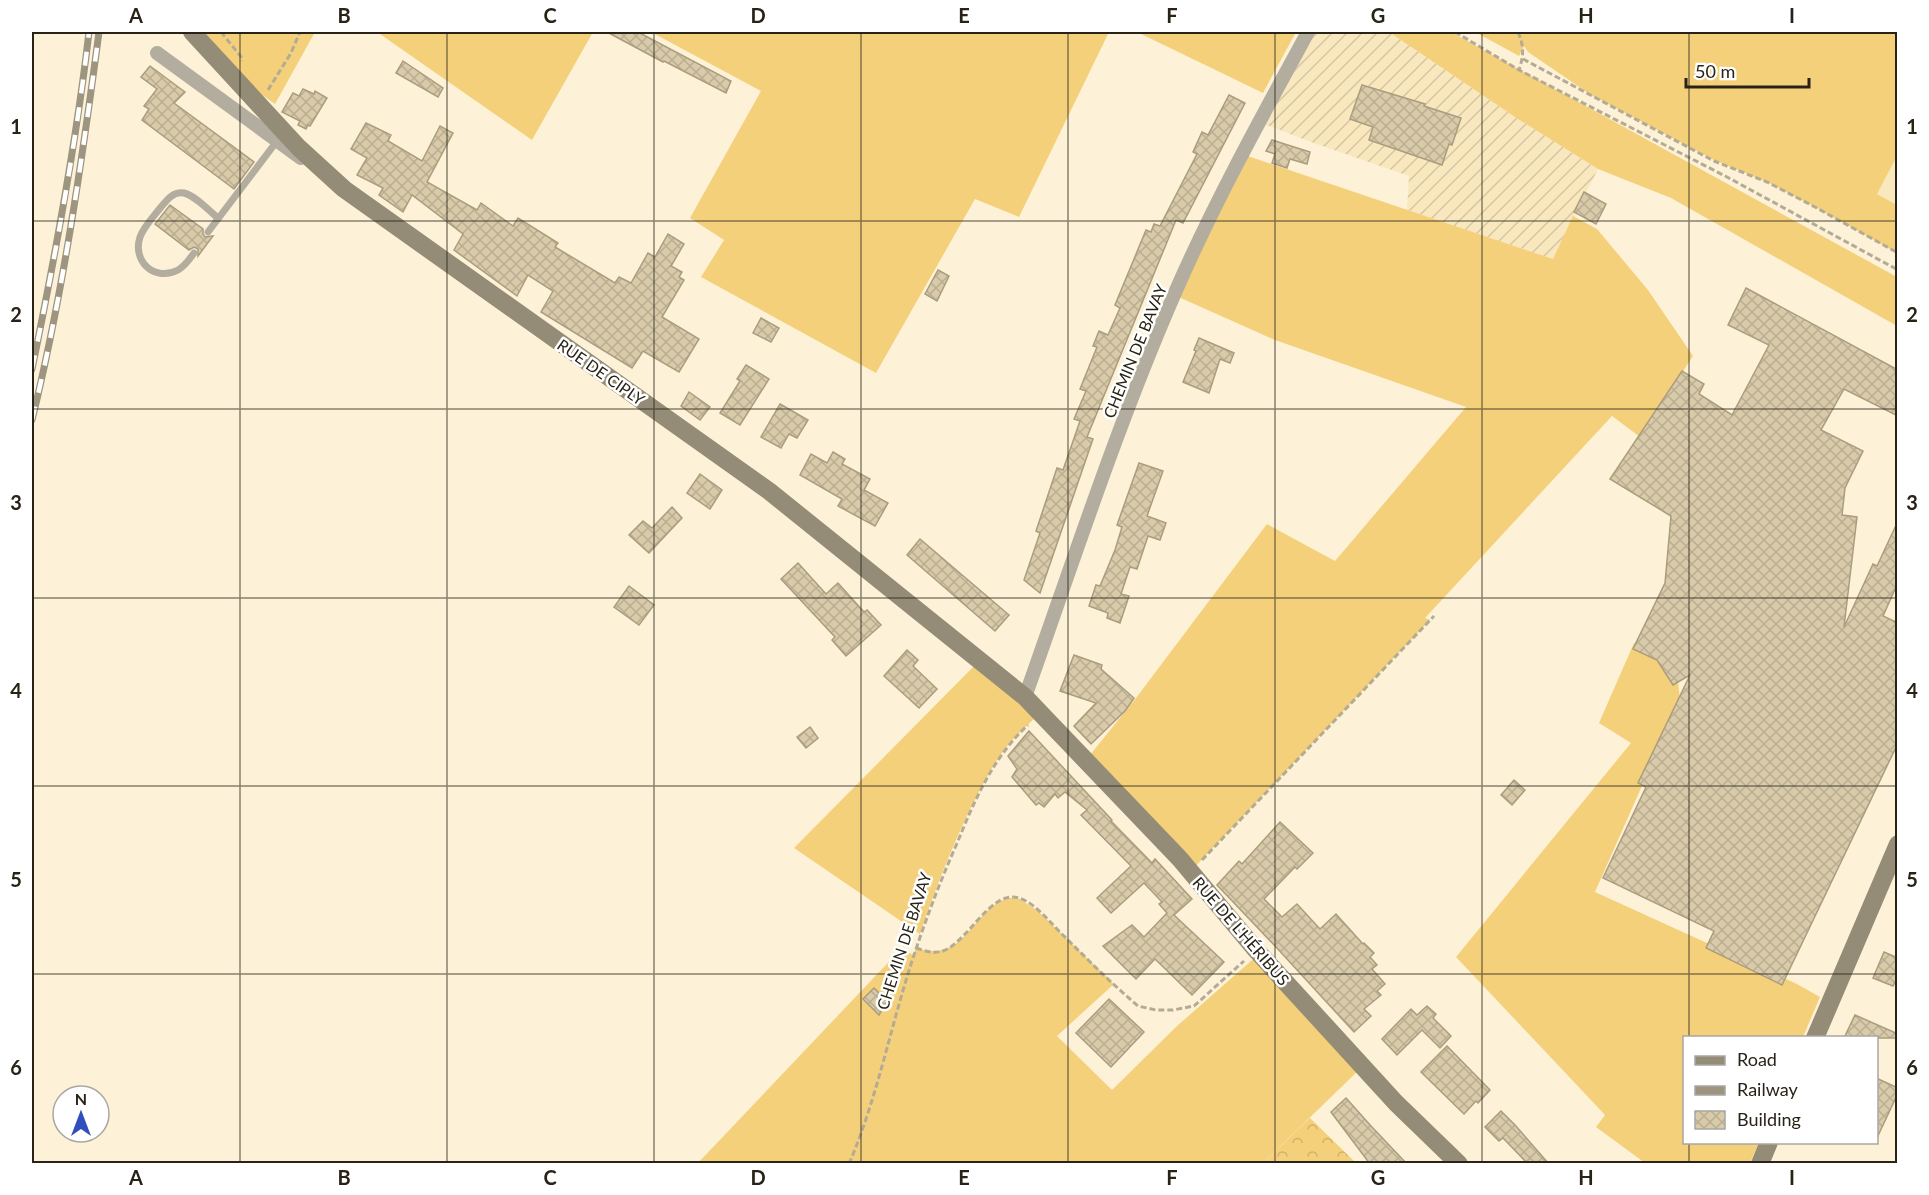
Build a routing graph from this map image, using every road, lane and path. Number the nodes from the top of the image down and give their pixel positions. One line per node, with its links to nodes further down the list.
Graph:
1 (192, 32): 9 (street, RUE DE CIPLY)
2 (300, 32): 9 (path)
3 (1308, 32): 18 (street, CHEMIN DE BAVAY)
4 (1455, 32): 8 (path)
5 (1518, 32): 7 (path)
6 (157, 53): 10 (street)
7 (1523, 59): 8 (path); 15 (path)
8 (1519, 69): 16 (path)
9 (256, 102): 11 (street, RUE DE CIPLY)
10 (277, 141): 11 (street); 12 (lane)
11 (344, 189): 18 (street, RUE DE CIPLY)
12 (218, 218): 13 (lane); 14 (lane)
13 (208, 232)
14 (194, 253)
15 (1898, 254)
16 (1898, 270)
17 (1434, 616): 21 (path)
18 (1025, 697): 19 (street, RUE DE L'HÉRIBUS)
19 (1040, 713): 21 (street, RUE DE L'HÉRIBUS); 22 (path, CHEMIN DE BAVAY)
20 (1898, 844): 24 (street)
21 (1190, 873): 23 (street, RUE DE L'HÉRIBUS)
22 (916, 948): 23 (path); 26 (path, CHEMIN DE BAVAY)
23 (1256, 950): 27 (street, RUE DE L'HÉRIBUS)
24 (1816, 1036)
25 (1769, 1144): 28 (street)
26 (849, 1164)
27 (1459, 1164)
28 (1760, 1164)

